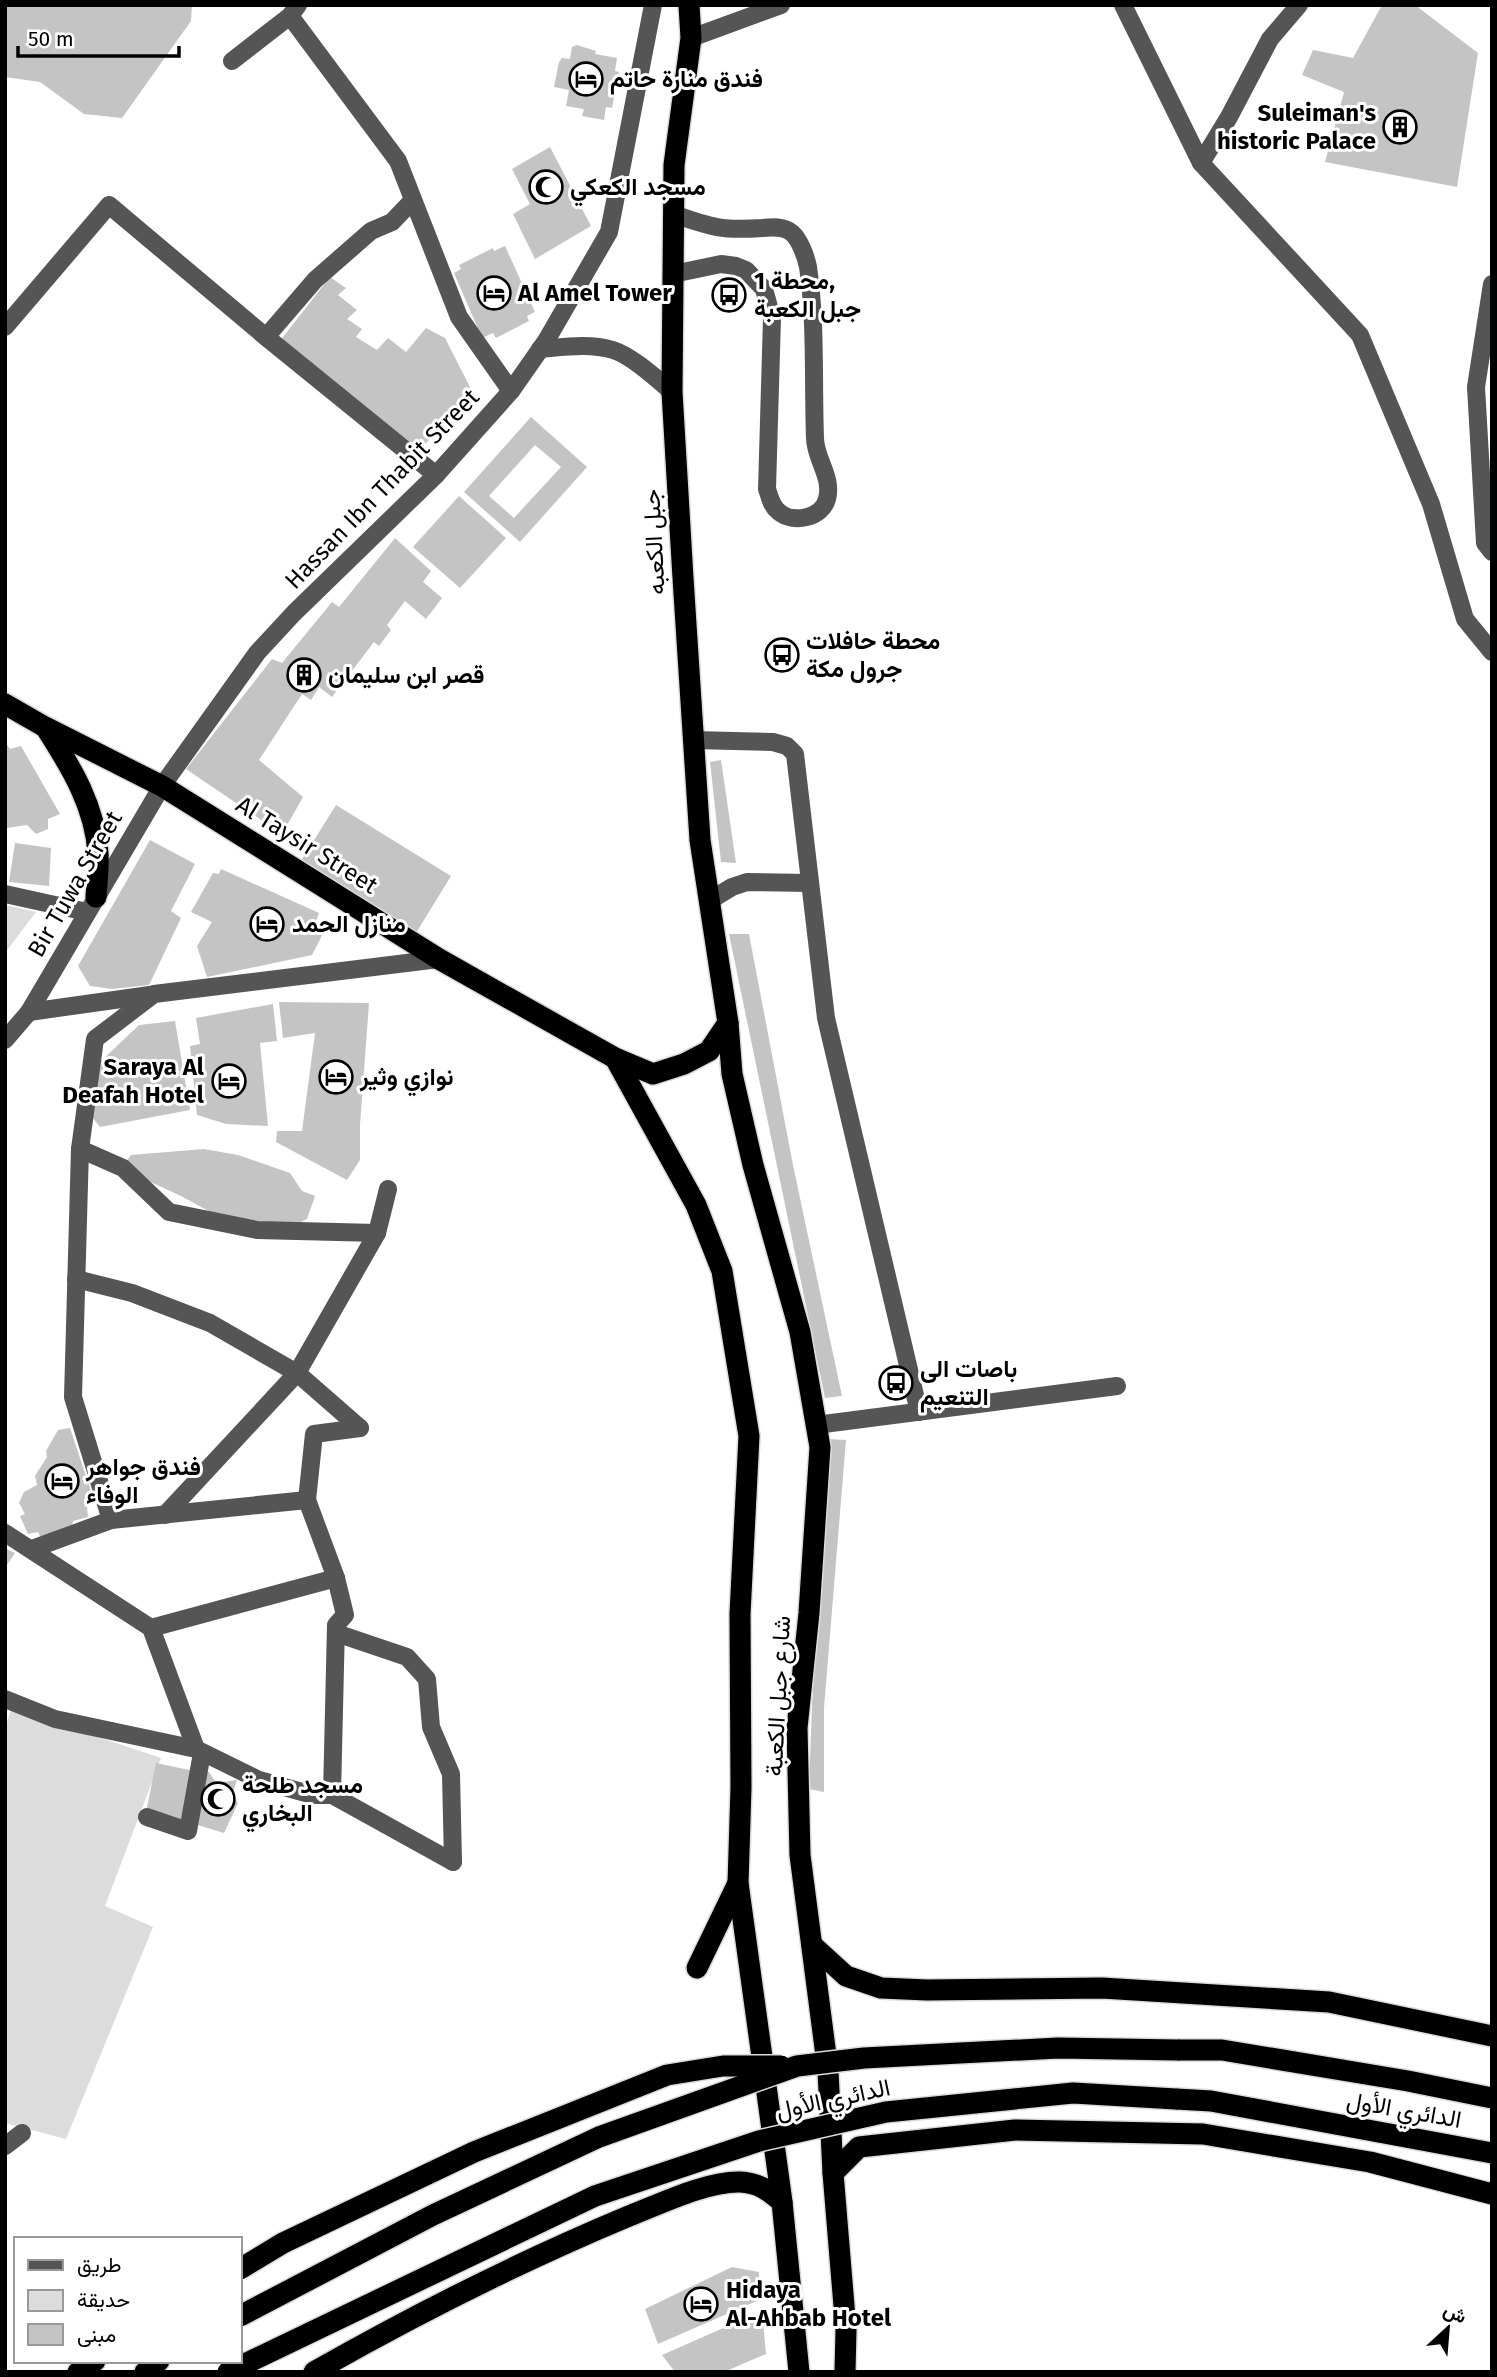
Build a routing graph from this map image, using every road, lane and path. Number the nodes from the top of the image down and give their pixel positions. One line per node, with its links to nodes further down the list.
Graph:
1 (653, 5): 16 (street, Hassan Ibn Thabit Street)
2 (689, 5): 7 (highway, جبل الكعبه)
3 (781, 5): 7 (street)
4 (1123, 5): 9 (street)
5 (1299, 5): 9 (street)
6 (294, 11): 8 (street); 10 (street)
7 (691, 38): 11 (highway, جبل الكعبه)
8 (232, 61)
9 (1201, 163): 21 (street)
10 (414, 200): 15 (street); 17 (street)
11 (674, 214): 12 (highway, جبل الكعبه); 12 (street)
12 (673, 274): 18 (highway, جبل الكعبه)
13 (1492, 284): 20 (street)
14 (5, 327): 15 (street)
15 (266, 337): 19 (street)
16 (540, 349): 17 (street, Hassan Ibn Thabit Street); 18 (street)
17 (511, 391): 19 (street, Hassan Ibn Thabit Street)
18 (673, 392): 24 (highway, جبل الكعبه)
19 (436, 475): 25 (street, Hassan Ibn Thabit Street)
20 (1492, 552)
21 (1492, 652)
22 (5, 704): 23 (highway, Al Taysir Street)
23 (45, 727): 25 (highway, Al Taysir Street); 29 (highway)
24 (693, 740): 26 (street); 28 (highway, جبل الكعبه)
25 (162, 786): 29 (street, Bir Tuwa Street); 30 (highway, Al Taysir Street)
26 (810, 883): 28 (street); 43 (street)
27 (5, 894): 29 (street)
28 (709, 901): 33 (highway, جبل الكعبه)
29 (92, 905): 32 (street, Bir Tuwa Street)
30 (439, 959): 31 (street); 35 (highway, Al Taysir Street)
31 (154, 994): 32 (street); 37 (street)
32 (29, 1012): 34 (street, Bir Tuwa Street)
33 (728, 1023): 35 (highway, Al Taysir Street); 36 (highway, جبل الكعبه)
34 (5, 1041)
35 (615, 1058): 57 (highway, شارع جبل الكعبة)
36 (732, 1074): 44 (highway, شارع جبل الكعبة)
37 (80, 1149): 39 (street); 40 (street)
38 (388, 1189): 39 (street)
39 (377, 1233): 41 (street)
40 (76, 1279): 41 (street); 47 (street)
41 (297, 1373): 45 (street); 46 (street)
42 (1117, 1386): 43 (street)
43 (919, 1412): 44 (street)
44 (816, 1425): 58 (highway, شارع جبل الكعبة)
45 (307, 1500): 46 (street); 50 (street)
46 (165, 1515): 47 (street)
47 (111, 1520): 49 (street)
48 (5, 1533): 49 (street)
49 (32, 1549): 51 (street)
50 (335, 1578): 51 (street); 52 (street)
51 (151, 1628): 54 (street)
52 (336, 1633): 55 (street); 55 (street)
53 (5, 1699): 54 (street)
54 (199, 1751): 55 (street); 56 (street)
55 (332, 1795)
56 (147, 1818)
57 (738, 1884): 59 (highway); 68 (highway, شارع جبل الكعبة)
58 (812, 1945): 60 (highway); 66 (highway, شارع جبل الكعبة)
59 (697, 1968)
60 (1492, 2036)
61 (797, 2066): 62 (highway, الدائري الأول, bridge); 69 (highway, bridge); 70 (highway, الدائري الأول, bridge)
62 (1492, 2098)
63 (22, 2133): 64 (street)
64 (5, 2147)
65 (1492, 2153): 71 (highway, الدائري الأول, bridge)
66 (833, 2173): 67 (highway); 74 (highway, شارع جبل الكعبة)
67 (1492, 2194)
68 (782, 2202): 72 (highway); 73 (highway, شارع جبل الكعبة)
69 (242, 2268)
70 (242, 2315)
71 (228, 2372)
72 (314, 2372)
73 (799, 2372)
74 (845, 2372)

